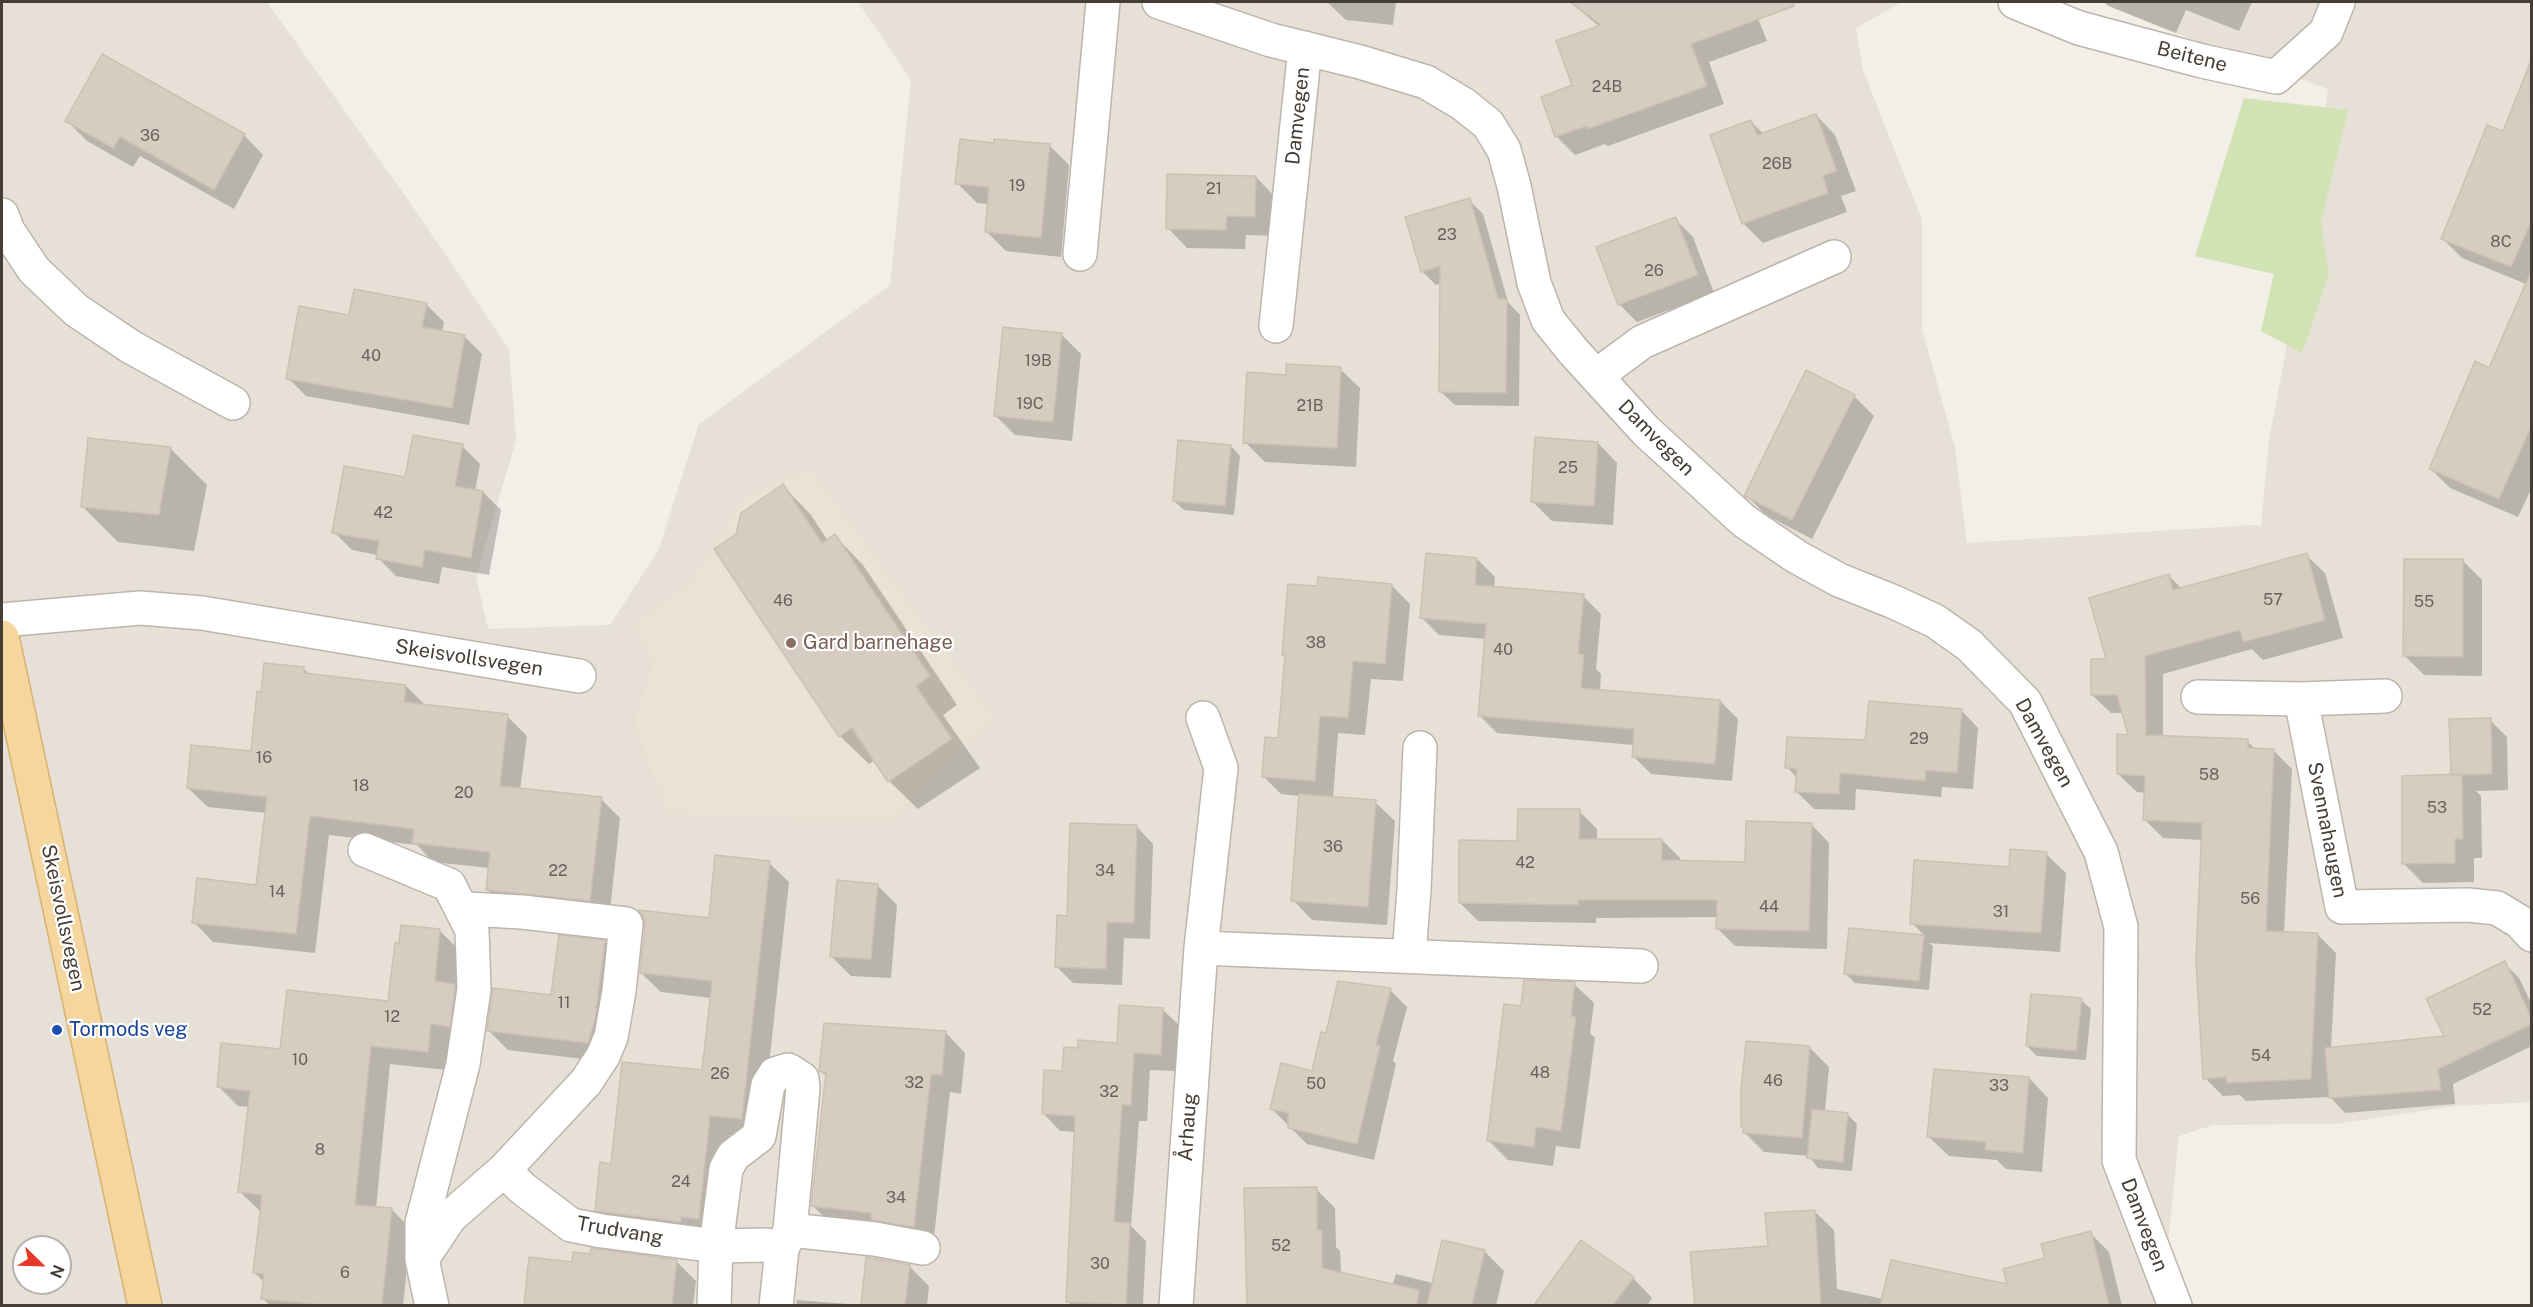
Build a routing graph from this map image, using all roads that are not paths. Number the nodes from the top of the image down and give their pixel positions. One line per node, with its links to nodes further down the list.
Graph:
1 (1103, 2): 7 (street)
2 (1159, 2): 5 (street, Damvegen)
3 (2015, 2): 4 (street, Beitene)
4 (2338, 2)
5 (1305, 48): 9 (street, Damvegen); 10 (street, Damvegen)
6 (2, 215): 11 (street)
7 (1080, 254)
8 (1834, 257): 10 (street)
9 (1276, 326)
10 (1596, 376): 37 (street, Damvegen)
11 (233, 403)
12 (2, 620): 14 (street, Skeisvollsvegen)
13 (2, 637): 15 (main road, Skeisvollsvegen)
14 (579, 676)
15 (7, 682): 32 (main road, Skeisvollsvegen)
16 (2385, 696): 18 (street)
17 (2198, 697): 18 (street)
18 (2301, 699): 23 (street, Svennahaugen)
19 (1203, 718): 24 (street, Århaug)
20 (1420, 748): 25 (street)
21 (365, 850): 22 (street)
22 (462, 911): 27 (street); 31 (street)
23 (2532, 934)
24 (1201, 948): 25 (street); 36 (street, Århaug)
25 (1409, 956): 26 (street)
26 (1641, 966)
27 (504, 1170): 29 (street, Trudvang); 31 (street)
28 (786, 1239): 29 (street, Trudvang); 29 (street); 30 (street, Trudvang); 35 (street)
29 (716, 1246): 34 (street)
30 (923, 1248)
31 (422, 1259): 33 (street)
32 (145, 1305)
33 (432, 1305)
34 (714, 1305)
35 (776, 1305)
36 (1176, 1305)
37 (2175, 1305)

